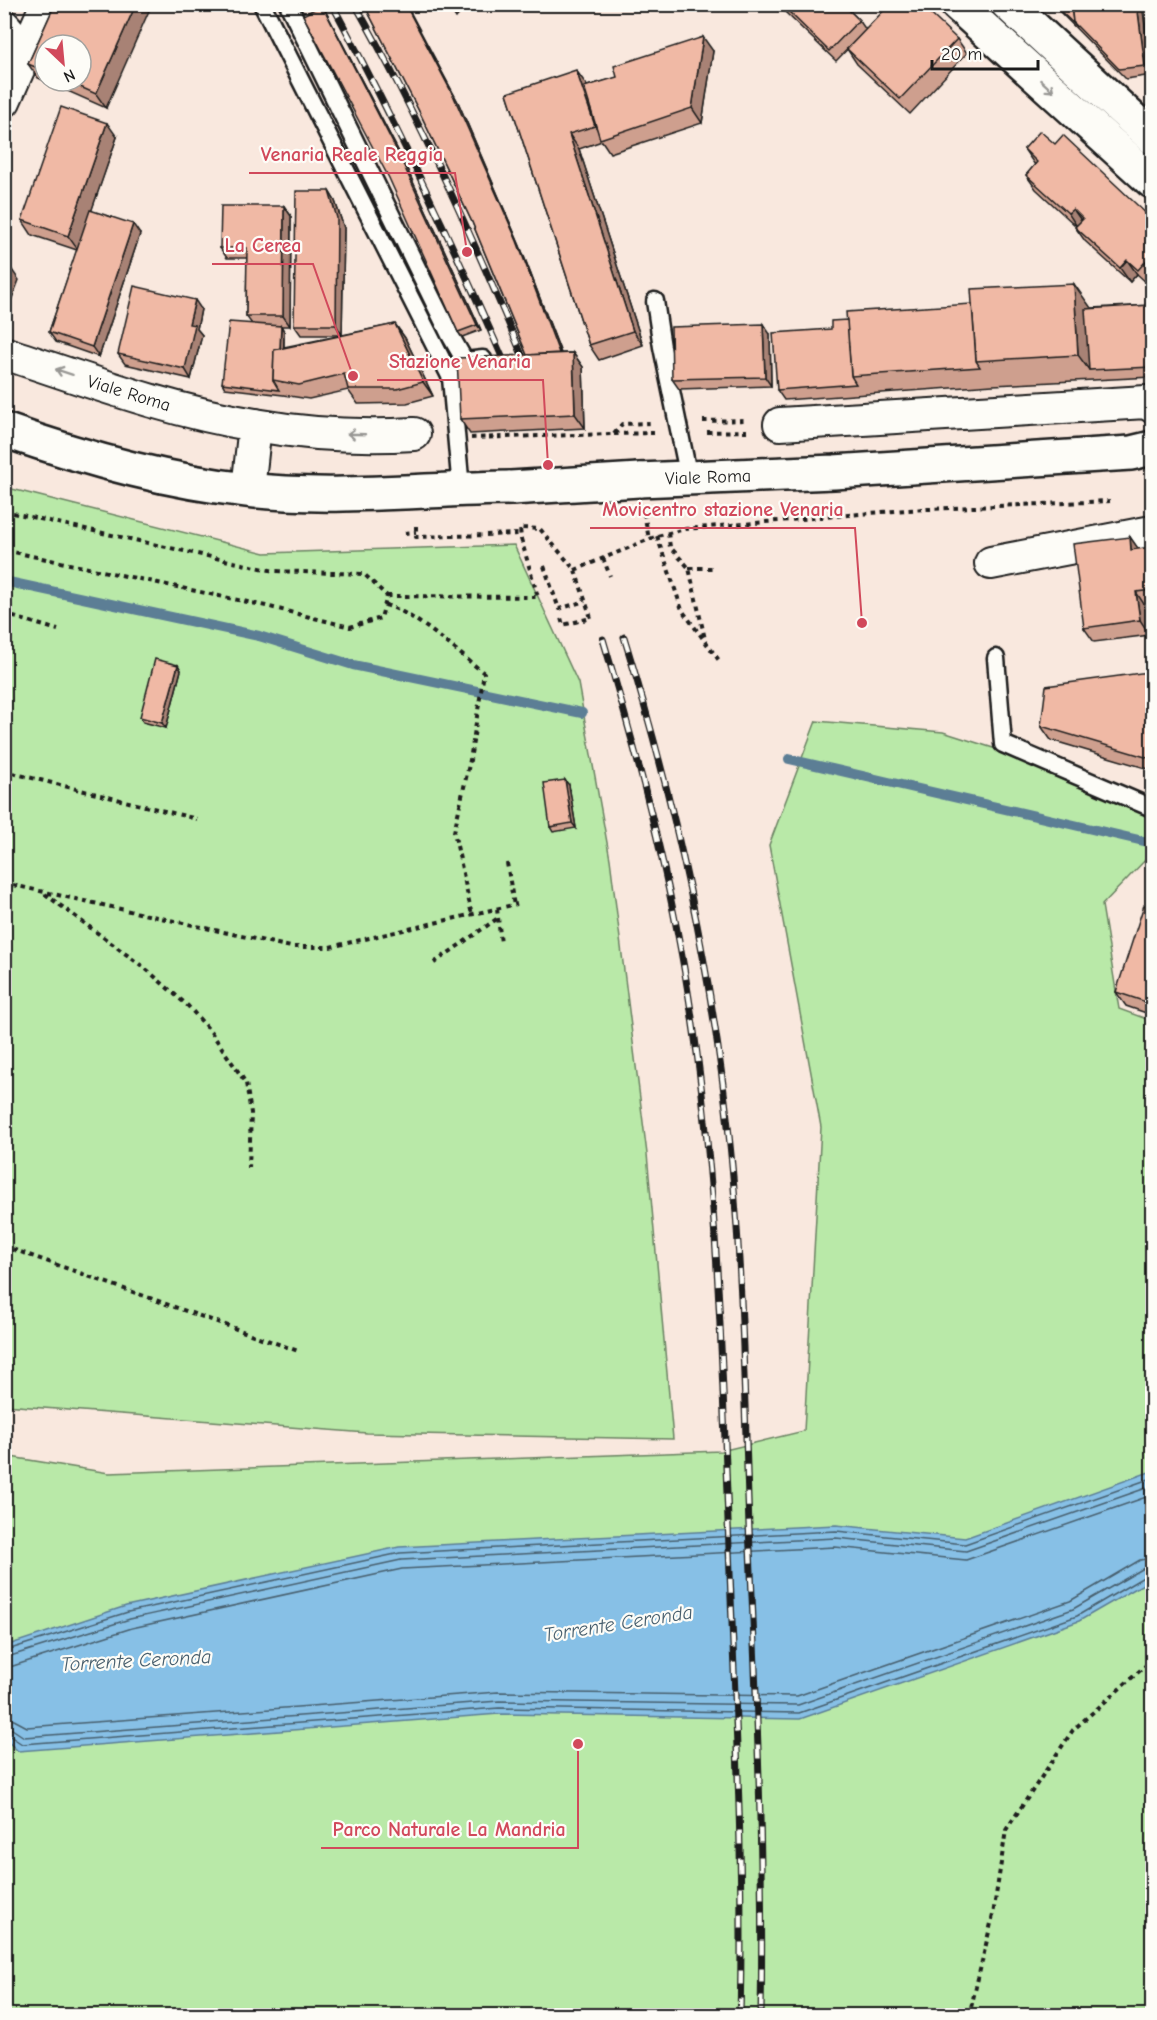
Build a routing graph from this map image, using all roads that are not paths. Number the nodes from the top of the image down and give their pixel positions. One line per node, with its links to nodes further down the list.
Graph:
1 (47, 4): 7 (street)
2 (262, 4): 21 (lane)
3 (288, 4): 13 (lane)
4 (957, 4): 10 (street, one-way to 10)
5 (1008, 4): 9 (street)
6 (4, 26): 7 (street)
7 (26, 51): 8 (street)
8 (4, 101)
9 (1152, 137)
10 (1152, 181)
11 (655, 301): 20 (lane)
12 (4, 353): 16 (street, Viale Roma, one-way to 12)
13 (485, 359)
14 (1152, 406): 15 (street)
15 (780, 424)
16 (255, 425): 18 (street, Viale Roma, one-way to 16); 22 (street)
17 (4, 430): 22 (street, Viale Roma)
18 (414, 434)
19 (1145, 452): 20 (street, Viale Roma)
20 (689, 478): 21 (street, Viale Roma, bridge)
21 (461, 489): 22 (street, Viale Roma)
22 (248, 490)
23 (1152, 532): 24 (street)
24 (991, 563)
25 (996, 658): 26 (lane)
26 (1152, 808)

